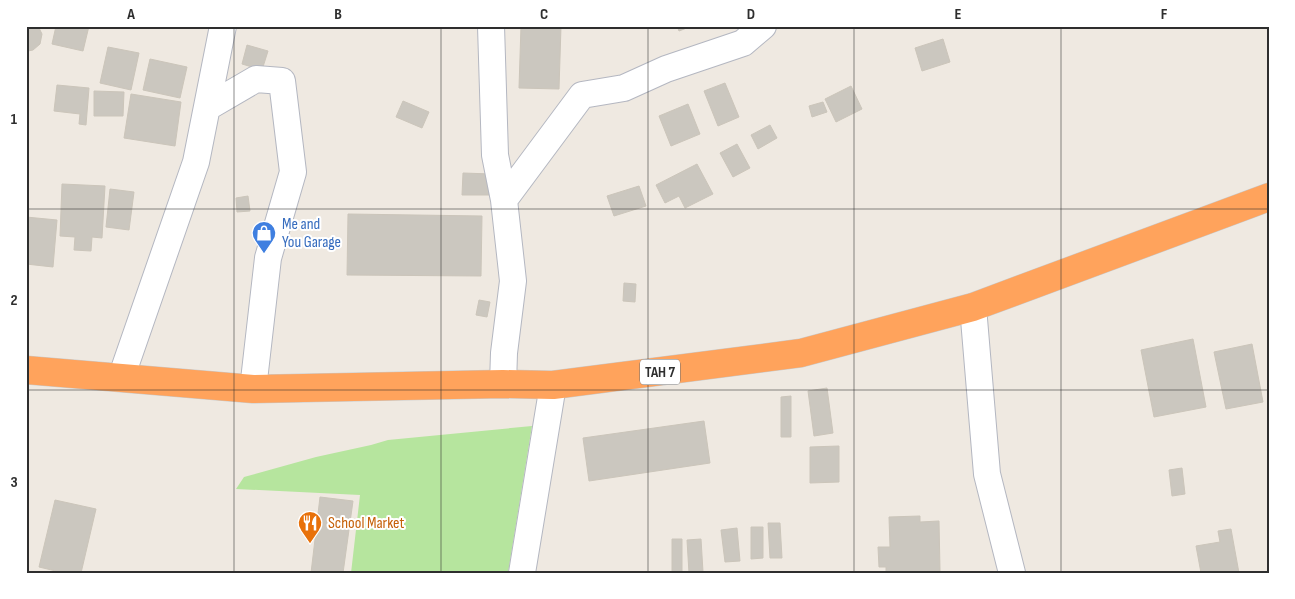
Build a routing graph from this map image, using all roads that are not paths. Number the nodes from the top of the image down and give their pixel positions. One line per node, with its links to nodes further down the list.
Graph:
1 (223, 26): 4 (street)
2 (491, 26): 6 (street)
3 (763, 26): 6 (street)
4 (208, 108): 9 (street); 12 (street)
5 (1269, 197): 7 (highway, TAH 7)
6 (504, 200): 10 (street)
7 (974, 306): 11 (highway, TAH 7); 14 (street)
8 (26, 370): 9 (highway, TAH 7)
9 (121, 378): 12 (highway, TAH 7)
10 (503, 384): 11 (highway, TAH 7); 12 (highway, TAH 7)
11 (553, 385): 13 (street)
12 (253, 389)
13 (522, 573)
14 (1012, 573)

